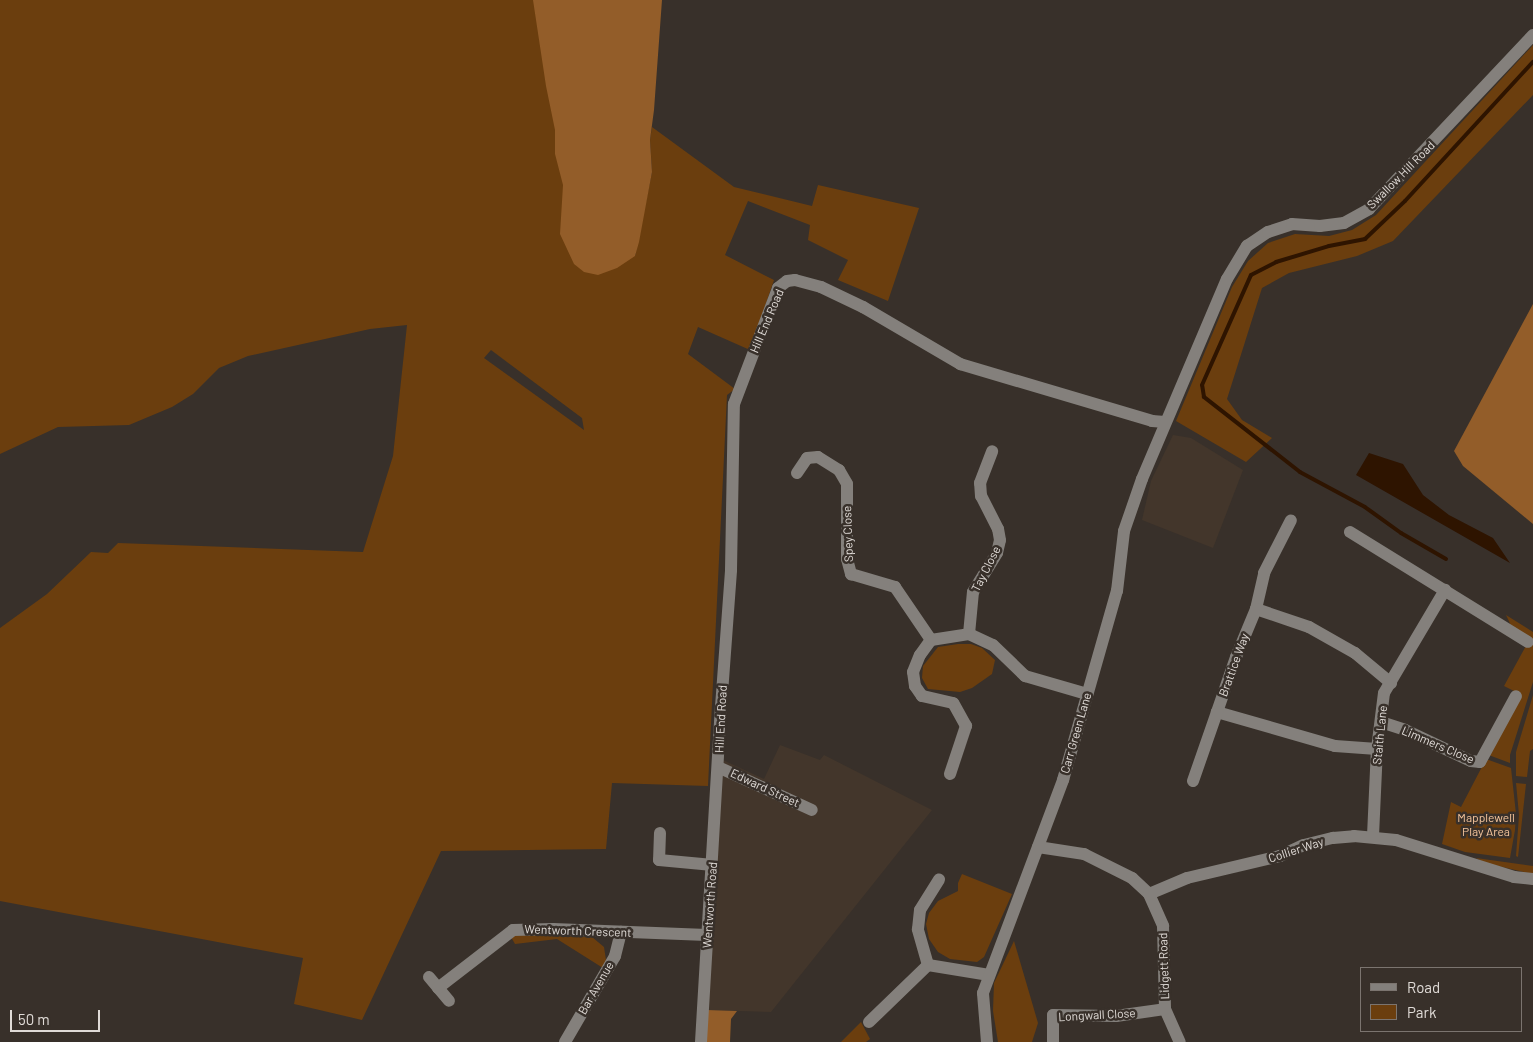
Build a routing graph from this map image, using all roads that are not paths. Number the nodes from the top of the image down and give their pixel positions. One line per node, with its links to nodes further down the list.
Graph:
1 (1533, 35): 2 (street, Swallow Hill Road)
2 (1165, 422): 13 (street, Carr Green Lane); 18 (street, Hill End Road)
3 (992, 452): 9 (street, Tay Close)
4 (797, 473): 10 (street, Spey Close)
5 (1291, 520): 8 (street, Brattice Way)
6 (1350, 532): 7 (street)
7 (1445, 590): 11 (street); 12 (street, Staith Lane)
8 (1256, 610): 12 (street); 15 (street, Brattice Way)
9 (969, 634): 10 (street); 13 (street)
10 (931, 640): 19 (street)
11 (1528, 642)
12 (1391, 683): 16 (street, Staith Lane)
13 (1087, 694): 24 (street, Carr Green Lane)
14 (1516, 696): 16 (street, Limmers Close)
15 (1217, 712): 17 (street, Brattice Way); 20 (street)
16 (1381, 722): 17 (street, Staith Lane)
17 (1377, 749): 23 (street, Staith Lane)
18 (718, 767): 21 (street, Edward Street); 25 (street, Wentworth Road)
19 (950, 774)
20 (1192, 781)
21 (812, 810)
22 (660, 833): 25 (street)
23 (1373, 836): 26 (street, Collier Way); 28 (street, Collier Way)
24 (1038, 847): 28 (street, Lidgett Road); 32 (street, Carr Green Lane)
25 (713, 865): 30 (street, Wentworth Road)
26 (1533, 879)
27 (939, 880): 31 (street)
28 (1149, 894): 36 (street, Lidgett Road)
29 (622, 932): 30 (street, Wentworth Crescent); 34 (street, Wentworth Crescent); 38 (street, Bar Avenue)
30 (707, 935): 39 (street, Wentworth Road)
31 (928, 965): 32 (street); 37 (street)
32 (989, 975): 40 (street, Carr Green Lane)
33 (429, 977): 34 (street)
34 (438, 988): 35 (street)
35 (449, 1001)
36 (1165, 1009): 41 (street, Longwall Close); 42 (street, Lidgett Road)
37 (869, 1022)
38 (565, 1042)
39 (701, 1042)
40 (987, 1042)
41 (1053, 1042)
42 (1180, 1042)

